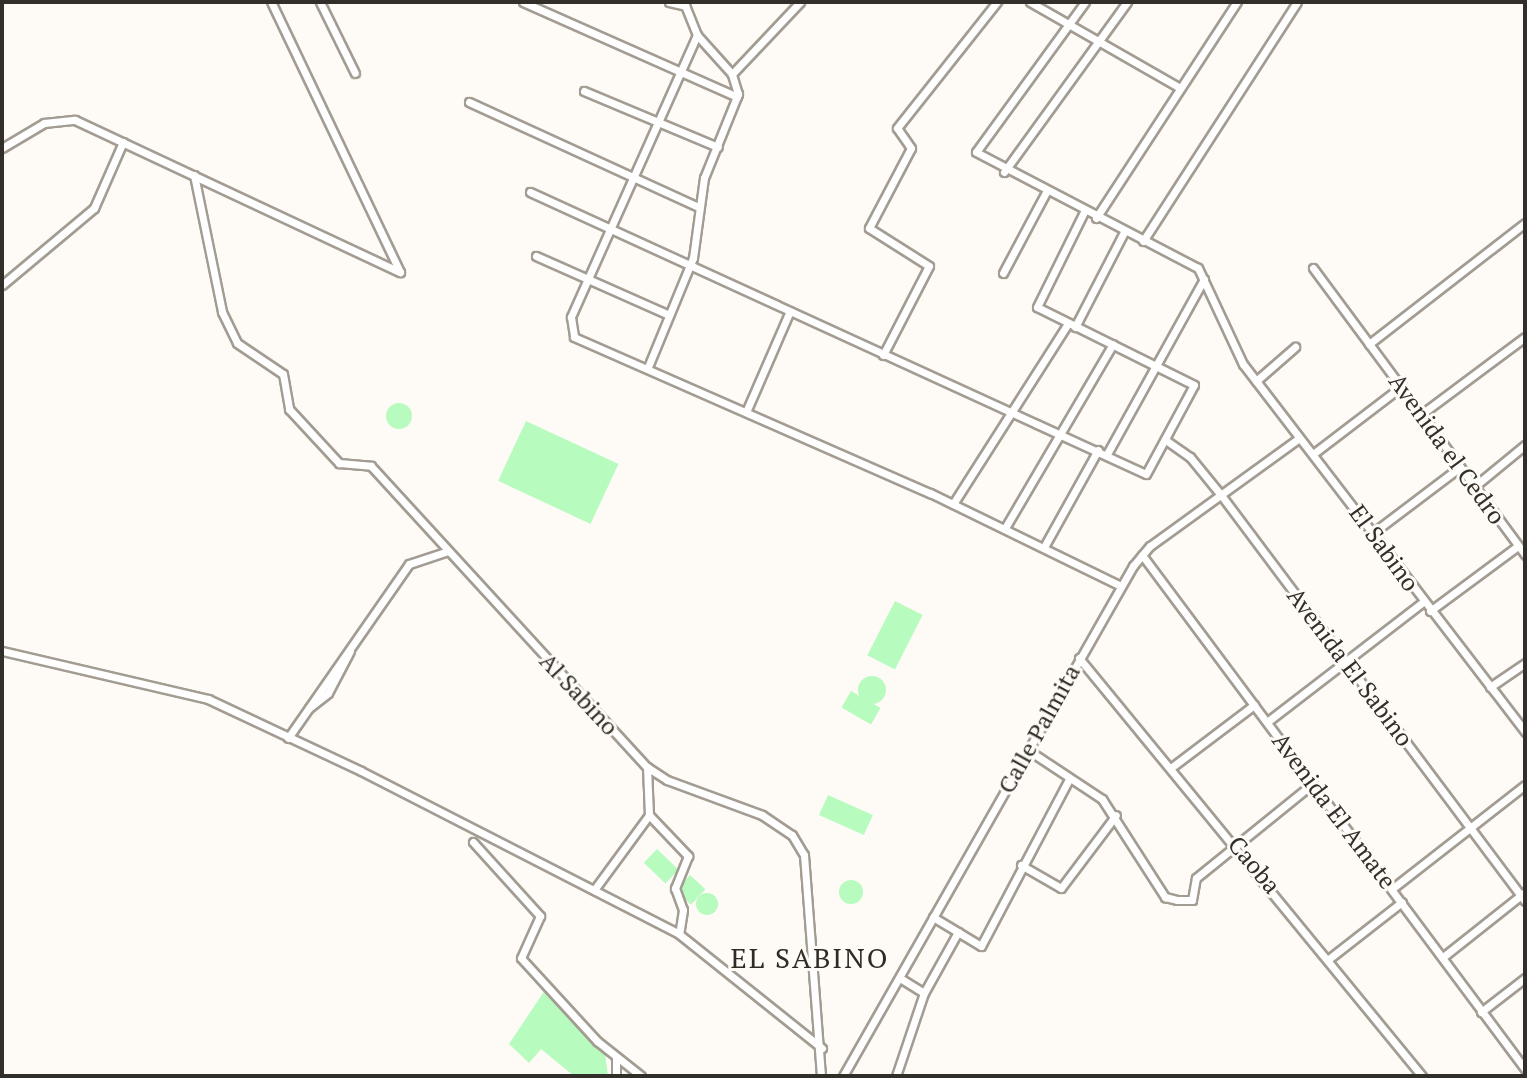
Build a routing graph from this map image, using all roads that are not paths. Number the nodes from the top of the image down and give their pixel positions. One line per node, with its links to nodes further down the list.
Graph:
1 (271, 2): 28 (street)
2 (320, 2): 17 (street)
3 (523, 2): 16 (street)
4 (669, 2): 12 (street)
5 (800, 2): 18 (street)
6 (997, 2): 53 (street)
7 (1030, 2): 13 (street)
8 (1085, 2): 13 (street)
9 (1127, 2): 15 (street)
10 (1237, 2): 19 (street)
11 (1297, 2): 38 (street)
12 (685, 4): 14 (street)
13 (1067, 26): 15 (street); 27 (street)
14 (697, 35): 16 (street); 18 (street)
15 (1096, 45): 19 (street); 27 (street)
16 (682, 71): 21 (street); 23 (street)
17 (355, 73)
18 (732, 74): 21 (street)
19 (1180, 88): 34 (street)
20 (584, 91): 23 (street)
21 (737, 97): 26 (street)
22 (470, 102): 29 (street)
23 (658, 122): 26 (street); 29 (street)
24 (122, 142): 25 (street); 28 (street); 45 (street)
25 (2, 148)
26 (718, 148): 32 (street)
27 (1004, 172): 31 (street)
28 (194, 175): 76 (street, Al Sabino)
29 (634, 177): 32 (street); 36 (street)
30 (530, 192): 36 (street)
31 (1046, 192): 33 (street); 42 (street)
32 (698, 206): 40 (street)
33 (1084, 212): 34 (street); 48 (street)
34 (1096, 218): 37 (street)
35 (1525, 223): 51 (street)
36 (610, 227): 40 (street); 43 (street)
37 (1124, 232): 38 (street); 48 (street)
38 (1143, 241): 44 (street)
39 (536, 256): 43 (street)
40 (690, 264): 46 (street); 47 (street)
41 (1313, 268): 51 (street, Avenida el Cedro)
42 (1003, 272)
43 (589, 278): 47 (street); 55 (street)
44 (1205, 278): 54 (street); 56 (street, El Sabino)
45 (2, 285)
46 (790, 311): 53 (street); 58 (street)
47 (669, 315): 55 (street)
48 (1071, 326): 50 (street); 59 (street)
49 (1525, 337): 60 (street)
50 (1113, 344): 54 (street); 61 (street)
51 (1369, 344): 57 (street, Avenida el Cedro)
52 (1296, 347): 56 (street)
53 (883, 355): 59 (street)
54 (1158, 366): 63 (street); 66 (street)
55 (648, 367): 58 (street)
56 (1256, 381): 62 (street, El Sabino)
57 (1402, 386): 60 (street, Avenida el Cedro); 67 (street)
58 (746, 412): 71 (street)
59 (1013, 413): 61 (street); 71 (street)
60 (1423, 413): 68 (street, Avenida el Cedro)
61 (1056, 433): 65 (street); 72 (street)
62 (1299, 438): 67 (street, El Sabino); 70 (street, Calle Palmita)
63 (1167, 441): 66 (street); 70 (street, Avenida El Sabino)
64 (1525, 446): 69 (street)
65 (1098, 450): 66 (street); 75 (street)
66 (1107, 454)
67 (1313, 454): 73 (street, El Sabino)
68 (1460, 467): 69 (street, Avenida el Cedro); 73 (street)
69 (1475, 486): 74 (street, Avenida el Cedro)
70 (1221, 495): 77 (street, Calle Palmita); 84 (street, Avenida El Sabino)
71 (953, 504): 72 (street)
72 (1005, 528): 75 (street)
73 (1374, 532): 80 (street, El Sabino)
74 (1518, 546): 78 (street, Avenida el Cedro); 81 (street)
75 (1044, 547): 79 (street)
76 (448, 551): 90 (street); 93 (street, Al Sabino)
77 (1142, 555): 79 (street, Calle Palmita); 87 (street, Avenida El Amate)
78 (1525, 555)
79 (1121, 586): 83 (street, Calle Palmita)
80 (1423, 602): 81 (street, El Sabino); 84 (street)
81 (1430, 611): 86 (street, El Sabino)
82 (2, 651): 90 (street)
83 (1079, 658): 91 (street, Calle Palmita); 92 (street, Caoba)
84 (1343, 661): 88 (street); 99 (street, Avenida El Sabino)
85 (1525, 663): 86 (street)
86 (1490, 687): 89 (street, El Sabino)
87 (1254, 705): 88 (street, Avenida El Amate); 92 (street)
88 (1267, 722): 95 (street, Avenida El Amate)
89 (1525, 732)
90 (289, 738): 104 (street)
91 (1028, 750): 94 (street); 107 (street, Calle Palmita)
92 (1172, 766): 101 (street, Caoba)
93 (647, 767): 97 (street); 116 (street, Al Sabino)
94 (1069, 779): 98 (street); 102 (street)
95 (1312, 785): 101 (street); 103 (street, Avenida El Amate)
96 (1525, 785): 99 (street)
97 (649, 815): 104 (street); 109 (street)
98 (1116, 815): 101 (street); 102 (street)
99 (1469, 826): 103 (street); 105 (street, Avenida El Sabino)
100 (473, 842): 117 (street)
101 (1238, 846): 111 (street, Caoba)
102 (1021, 865): 108 (street)
103 (1393, 888): 106 (street, Avenida El Amate)
104 (594, 890): 109 (street)
105 (1524, 897): 110 (street)
106 (1402, 902): 110 (street, Avenida El Amate); 111 (street)
107 (933, 917): 108 (street); 112 (street, Calle Palmita)
108 (958, 932): 114 (street)
109 (679, 934): 116 (street)
110 (1443, 957): 115 (street, Avenida El Amate)
111 (1329, 958): 124 (street, Caoba)
112 (900, 978): 114 (street); 122 (street, Calle Palmita)
113 (1525, 978): 115 (street)
114 (924, 993): 123 (street)
115 (1481, 1012): 118 (street, Avenida El Amate)
116 (822, 1048): 121 (street, Al Sabino)
117 (616, 1059): 119 (street); 120 (street)
118 (1525, 1069)
119 (616, 1076)
120 (641, 1076)
121 (821, 1076)
122 (844, 1076)
123 (896, 1076)
124 (1422, 1076)

